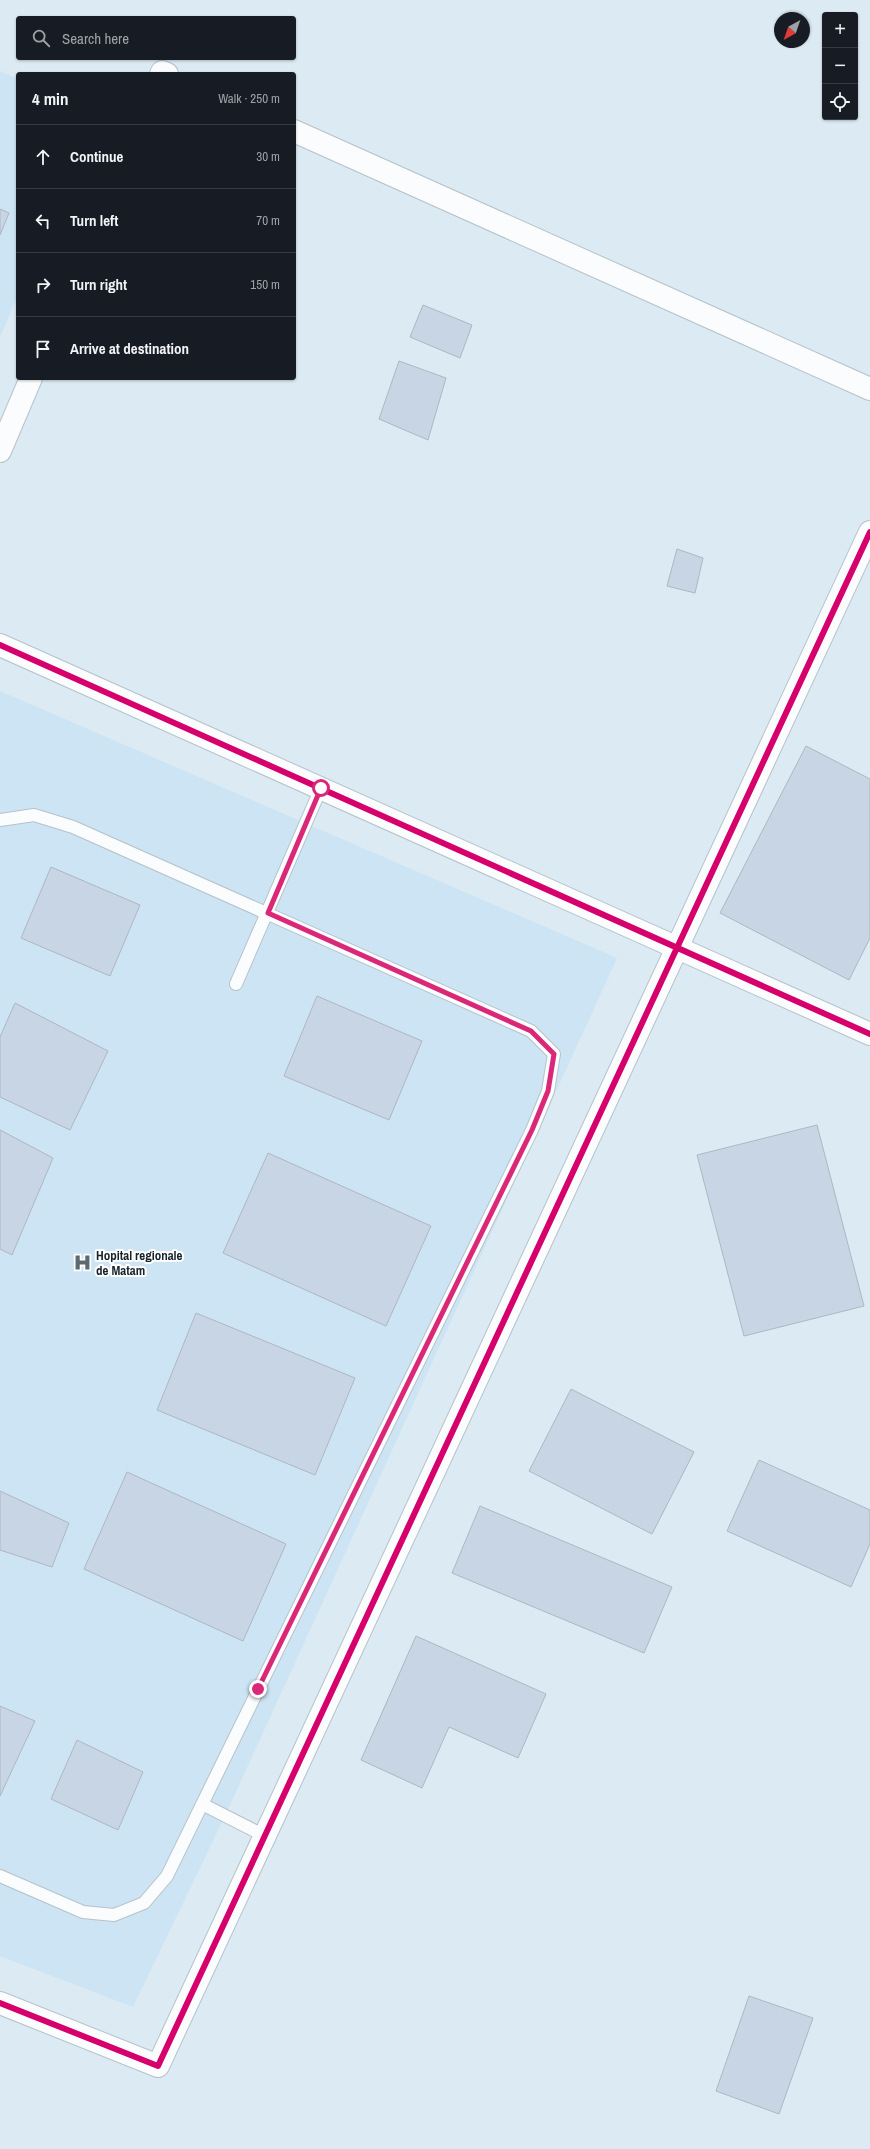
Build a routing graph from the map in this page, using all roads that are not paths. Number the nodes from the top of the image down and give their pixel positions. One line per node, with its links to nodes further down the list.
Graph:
1 (296, 132): 3 (street)
2 (30, 380): 4 (street)
3 (870, 389)
4 (0, 451)
5 (870, 532): 10 (street)
6 (0, 645): 7 (street)
7 (321, 788): 9 (lane); 10 (street)
8 (0, 820): 9 (lane)
9 (268, 913): 11 (lane); 13 (lane)
10 (677, 948): 12 (street); 14 (street)
11 (236, 984)
12 (870, 1034)
13 (202, 1804): 14 (lane); 15 (lane)
14 (265, 1836): 16 (street)
15 (0, 1876)
16 (0, 2003)

